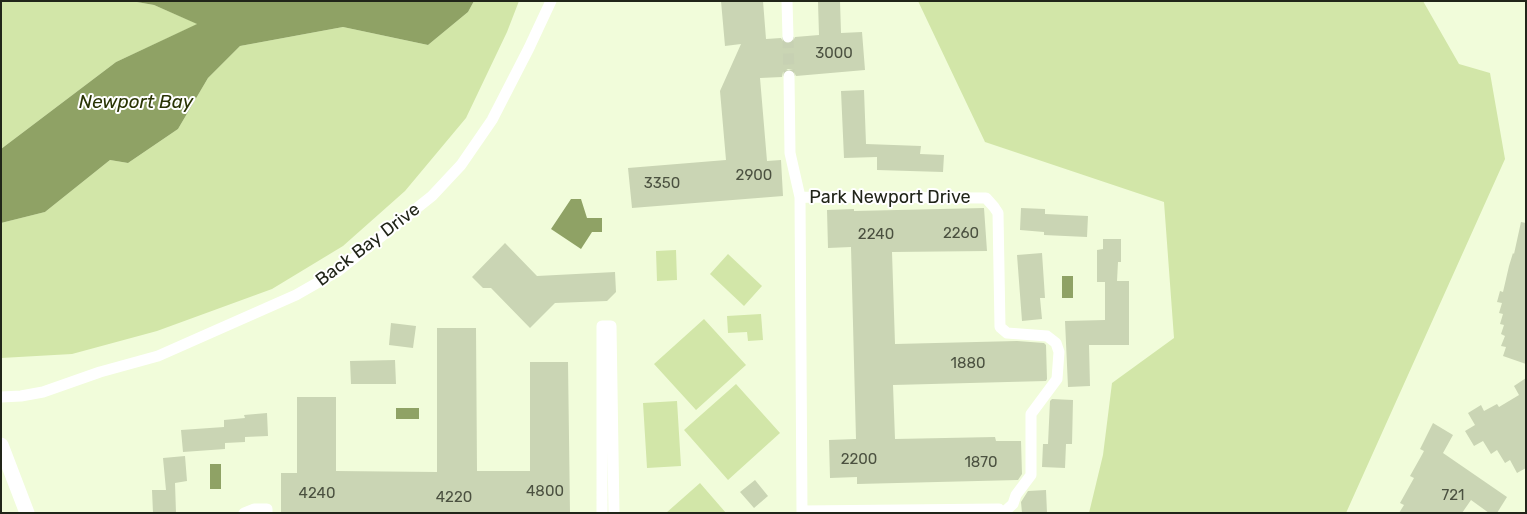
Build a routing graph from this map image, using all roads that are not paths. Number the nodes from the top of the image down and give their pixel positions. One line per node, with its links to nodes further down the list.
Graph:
1 (551, 1): 6 (street, Back Bay Drive)
2 (787, 1): 3 (street)
3 (788, 37)
4 (789, 76): 5 (street, Park Newport Drive)
5 (800, 197): 8 (street, Park Newport Drive); 14 (street, Park Newport Drive)
6 (1, 397)
7 (1, 445): 9 (street)
8 (802, 512): 14 (street, Park Newport Drive)
9 (27, 513)
10 (244, 513): 11 (street)
11 (267, 513)
12 (602, 513): 13 (street)
13 (614, 513)
14 (1003, 513)

